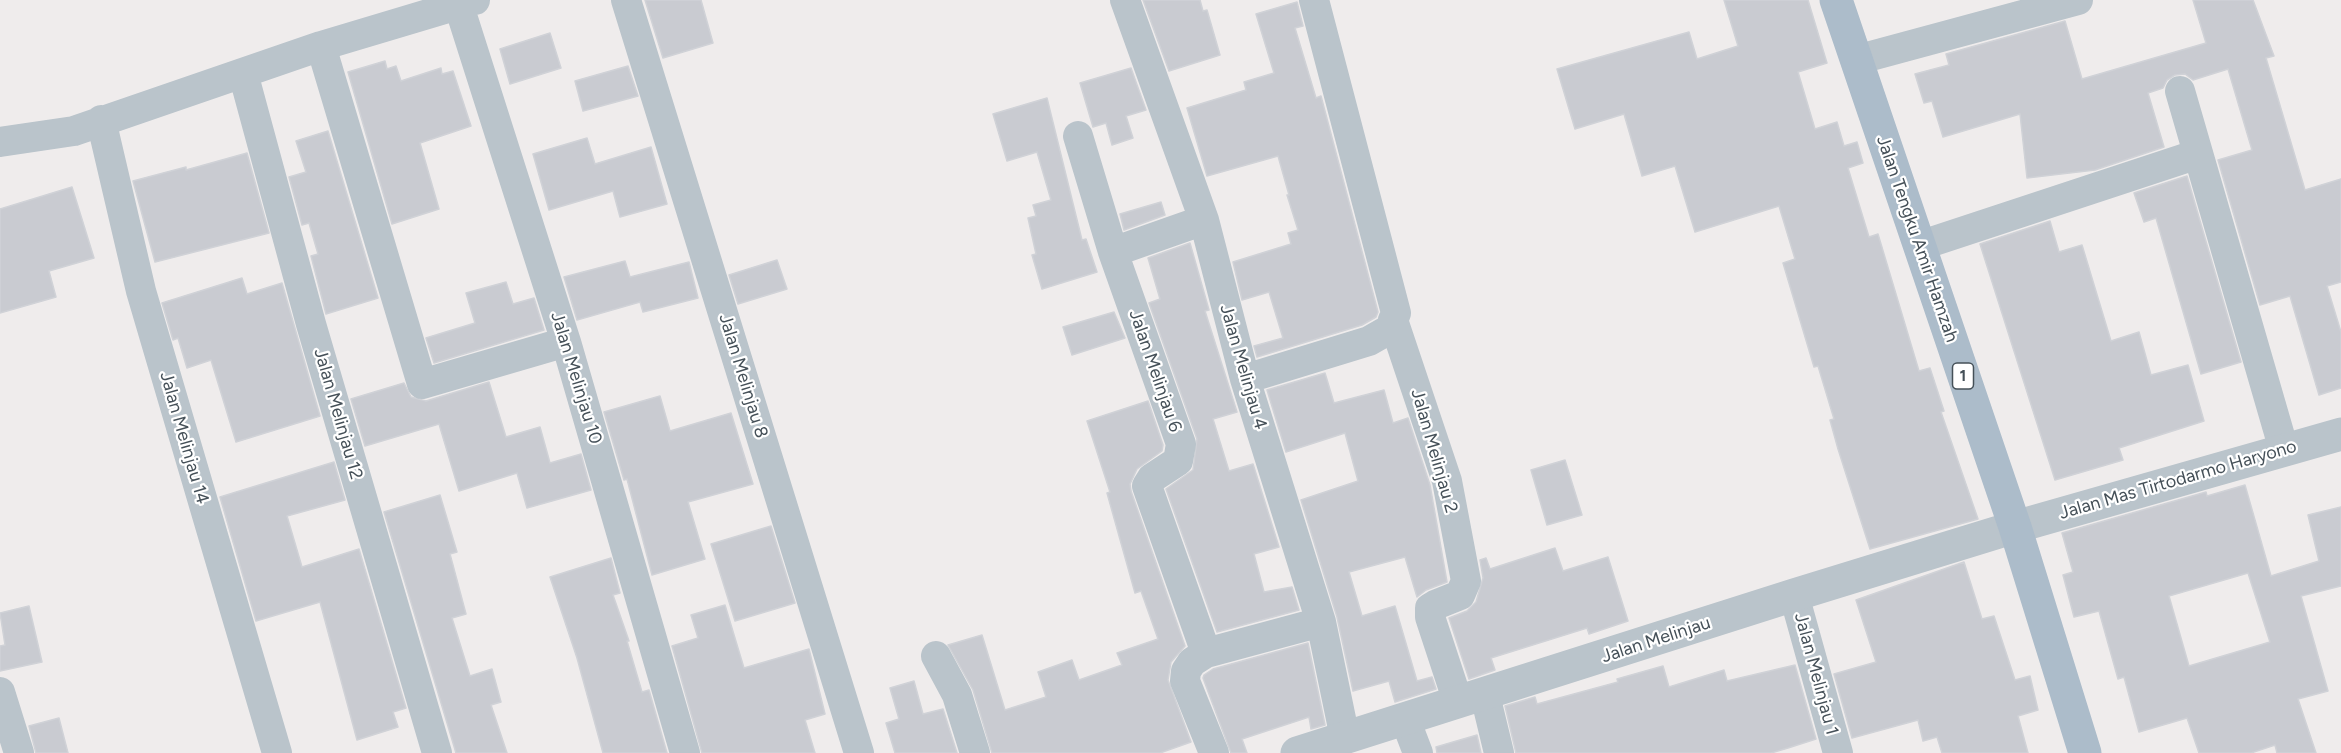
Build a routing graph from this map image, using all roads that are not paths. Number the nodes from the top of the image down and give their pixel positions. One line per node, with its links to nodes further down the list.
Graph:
1 (626, 0): 37 (street, Jalan Melinjau 8)
2 (1125, 0): 15 (street, Jalan Melinjau 4)
3 (1314, 0): 18 (street)
4 (1836, 0): 8 (main road, Jalan Tengku Amir Hamzah / 1)
5 (2078, 0): 8 (street)
6 (467, 3): 7 (street); 19 (street, Jalan Melinjau 10)
7 (321, 46): 9 (street); 19 (street)
8 (1856, 60): 16 (main road, Jalan Tengku Amir Hamzah / 1)
9 (243, 73): 11 (street); 35 (street, Jalan Melinjau 12)
10 (2180, 91): 14 (street)
11 (101, 120): 13 (street); 34 (street, Jalan Melinjau 14)
12 (1078, 136): 17 (street, Jalan Melinjau 6)
13 (0, 142)
14 (2198, 154): 16 (street); 22 (street)
15 (1204, 220): 17 (street); 20 (street, Jalan Melinjau 4)
16 (1919, 246): 23 (main road, Jalan Tengku Amir Hamzah / 1)
17 (1113, 252): 26 (street, Jalan Melinjau 6)
18 (1393, 321): 20 (street); 29 (street, Jalan Melinjau 2)
19 (566, 342): 36 (street, Jalan Melinjau 10)
20 (1245, 379): 25 (street, Jalan Melinjau 4)
21 (2341, 434): 22 (street, Jalan Mas Tirtodarmo Haryono)
22 (2284, 450): 23 (street, Jalan Mas Tirtodarmo Haryono)
23 (2015, 527): 24 (street, Jalan Melinjau); 43 (main road, Jalan Tengku Amir Hamzah / 1)
24 (1794, 595): 29 (street, Jalan Melinjau); 42 (street, Jalan Melinjau 1)
25 (1321, 622): 26 (street); 31 (street, Jalan Melinjau 4)
26 (1206, 652): 39 (street)
27 (936, 656): 38 (street)
28 (0, 692): 33 (street)
29 (1472, 698): 30 (street, Jalan Melinjau); 41 (street)
30 (1405, 719): 31 (street, Jalan Melinjau); 40 (street)
31 (1346, 738): 32 (street, Jalan Melinjau)
32 (1308, 751)
33 (19, 753)
34 (277, 753)
35 (437, 753)
36 (685, 753)
37 (859, 753)
38 (975, 753)
39 (1214, 753)
40 (1418, 753)
41 (1499, 753)
42 (1838, 753)
43 (2085, 753)

